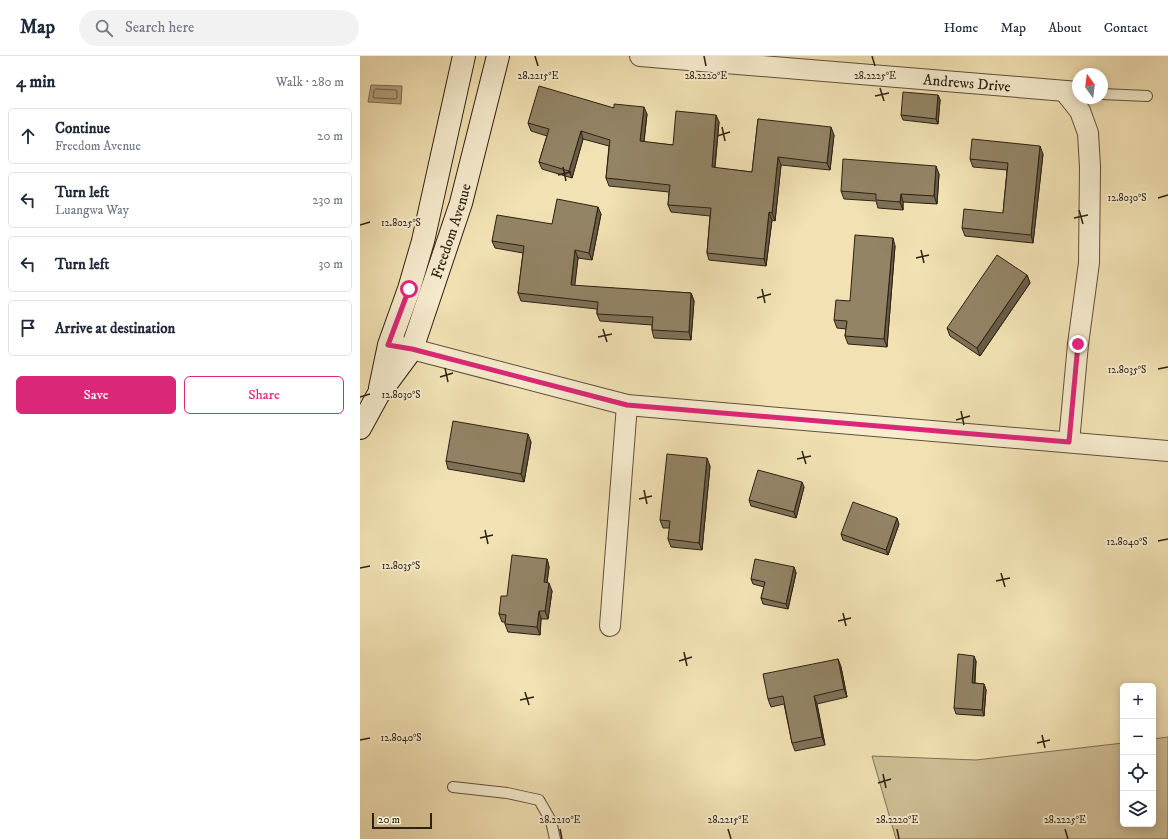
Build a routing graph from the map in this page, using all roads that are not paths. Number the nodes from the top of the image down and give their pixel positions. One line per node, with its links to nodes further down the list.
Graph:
1 (464, 56): 7 (main road, Freedom Avenue)
2 (498, 56): 8 (main road, Freedom Avenue)
3 (640, 56): 4 (street, Andrews Drive)
4 (1071, 91): 12 (street)
5 (1108, 94): 6 (lane)
6 (1147, 96)
7 (388, 345): 8 (street); 9 (main road, Freedom Avenue)
8 (412, 349): 9 (main road, Freedom Avenue); 10 (street)
9 (378, 396): 11 (main road, Freedom Avenue)
10 (627, 405): 12 (street); 14 (street)
11 (360, 428)
12 (1069, 442): 13 (street)
13 (1168, 451)
14 (610, 626)
15 (454, 786): 16 (lane)
16 (555, 839)

